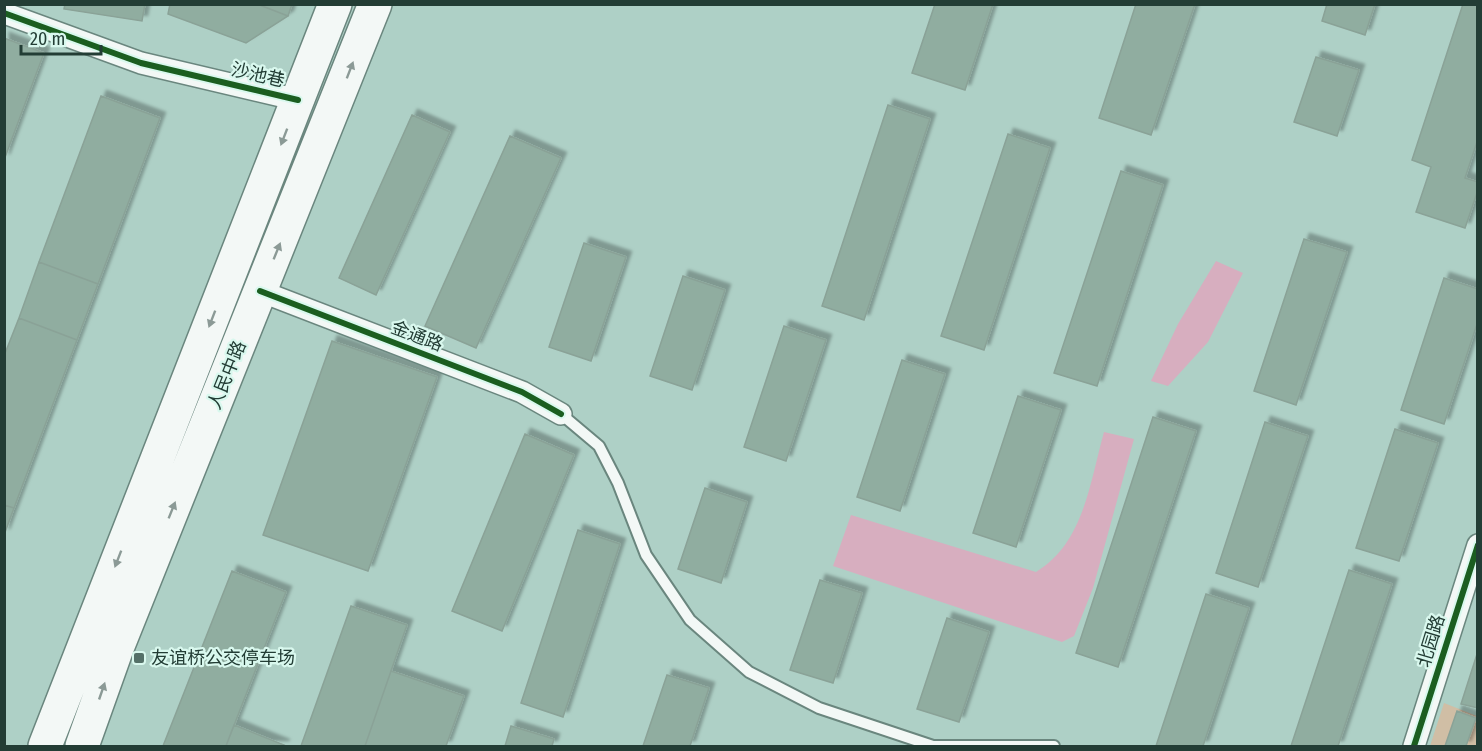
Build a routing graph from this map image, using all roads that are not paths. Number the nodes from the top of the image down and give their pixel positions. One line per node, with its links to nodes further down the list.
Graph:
1 (335, 4): 4 (main road, 人民中路)
2 (375, 4): 5 (main road, 人民中路, one-way to 2)
3 (4, 14): 4 (street, 沙池巷)
4 (298, 100): 8 (main road, 人民中路, one-way to 8)
5 (260, 291): 6 (street, 金通路); 9 (main road, 人民中路, one-way to 5)
6 (561, 414): 10 (lane)
7 (1478, 545): 11 (street, 北园路)
8 (45, 747)
9 (82, 747)
10 (1054, 747)
11 (1414, 747)

